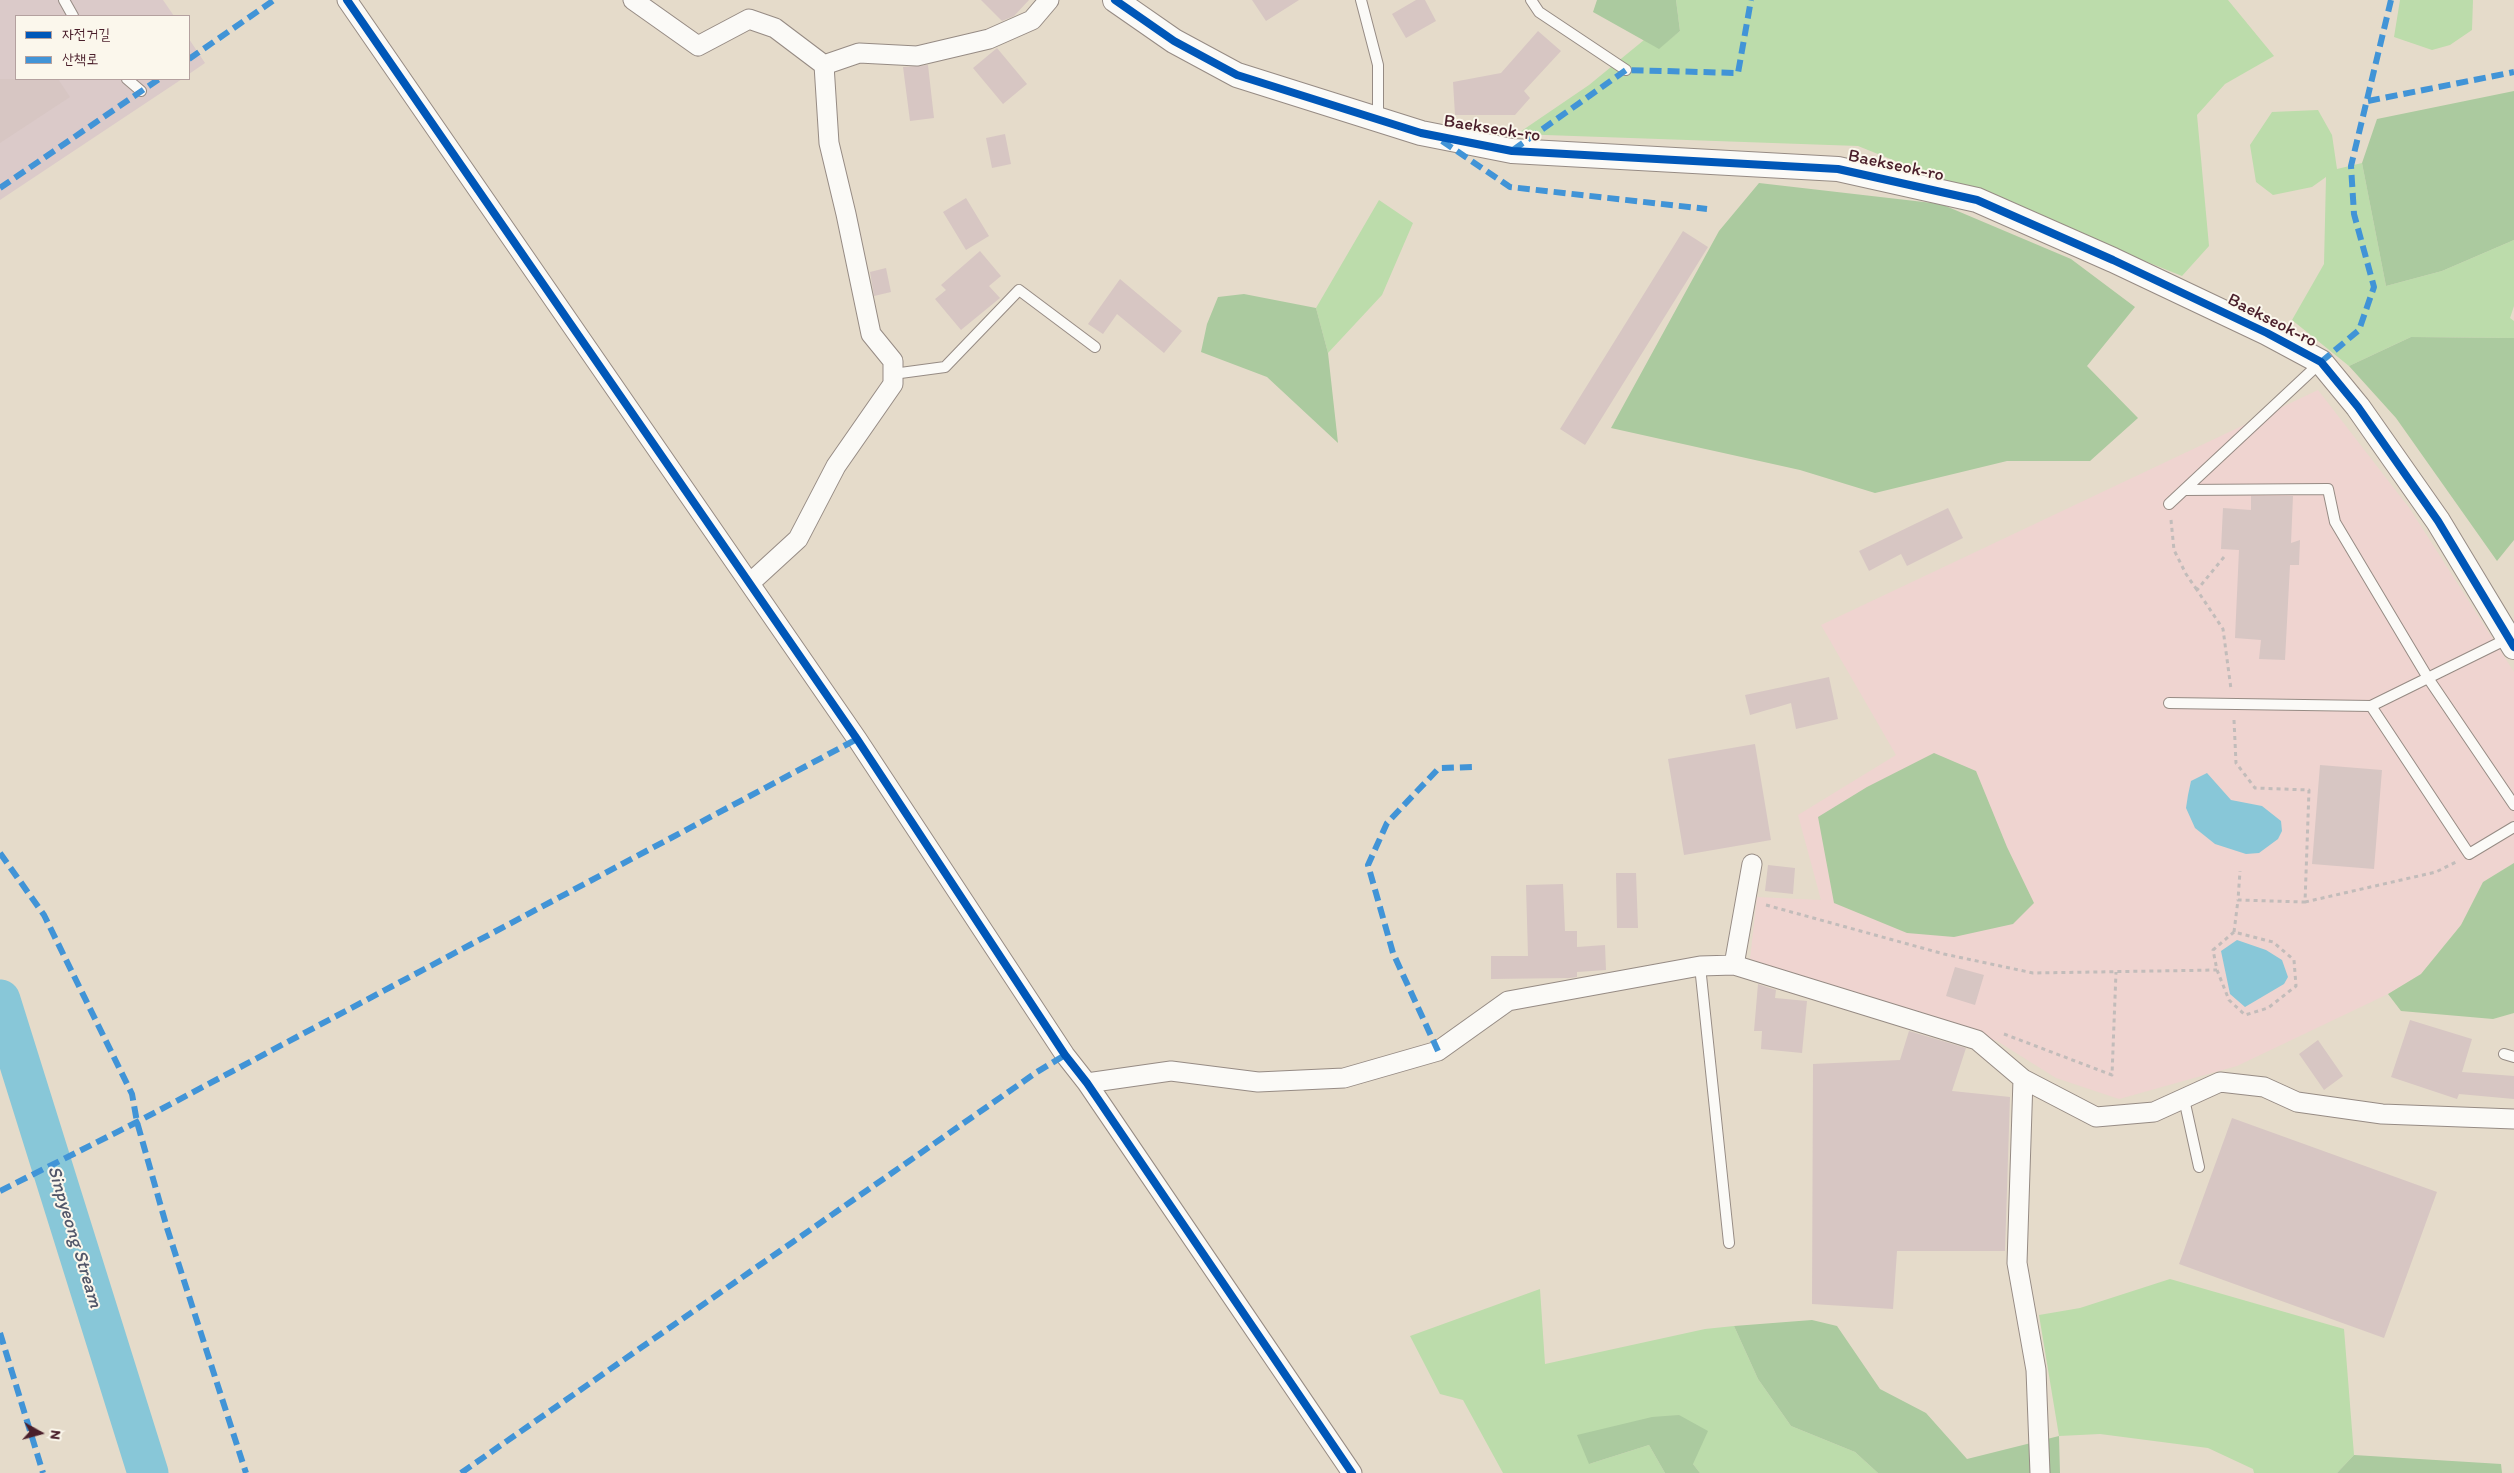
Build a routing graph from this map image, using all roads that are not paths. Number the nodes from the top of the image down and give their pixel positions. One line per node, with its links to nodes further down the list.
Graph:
1 (64, 0): 8 (lane)
2 (347, 0): 19 (street)
3 (633, 0): 9 (street)
4 (1049, 0): 9 (street)
5 (1115, 0): 13 (street, Baekseok-ro)
6 (1361, 0): 13 (lane)
7 (1531, 0): 10 (lane)
8 (72, 15)
9 (824, 65): 16 (street)
10 (1626, 70)
11 (128, 80): 12 (lane)
12 (141, 92)
13 (1378, 119): 15 (street, Baekseok-ro)
14 (1095, 347): 16 (lane)
15 (2321, 362): 17 (lane); 20 (street, Baekseok-ro)
16 (893, 374): 19 (street)
17 (2184, 490): 18 (lane); 21 (lane)
18 (2169, 504)
19 (750, 583): 30 (street)
20 (2512, 642): 21 (lane)
21 (2428, 678): 23 (lane); 24 (lane)
22 (2170, 703): 23 (lane)
23 (2371, 706): 25 (lane)
24 (2514, 805)
25 (2514, 827)
26 (1752, 864): 27 (street)
27 (1734, 965): 28 (street); 29 (street)
28 (1700, 966): 30 (street); 34 (lane)
29 (2023, 1079): 31 (street); 36 (street)
30 (1087, 1083): 35 (street)
31 (2184, 1099): 32 (street); 33 (lane)
32 (2514, 1119)
33 (2199, 1167)
34 (1729, 1243)
35 (1352, 1473)
36 (2040, 1473)

